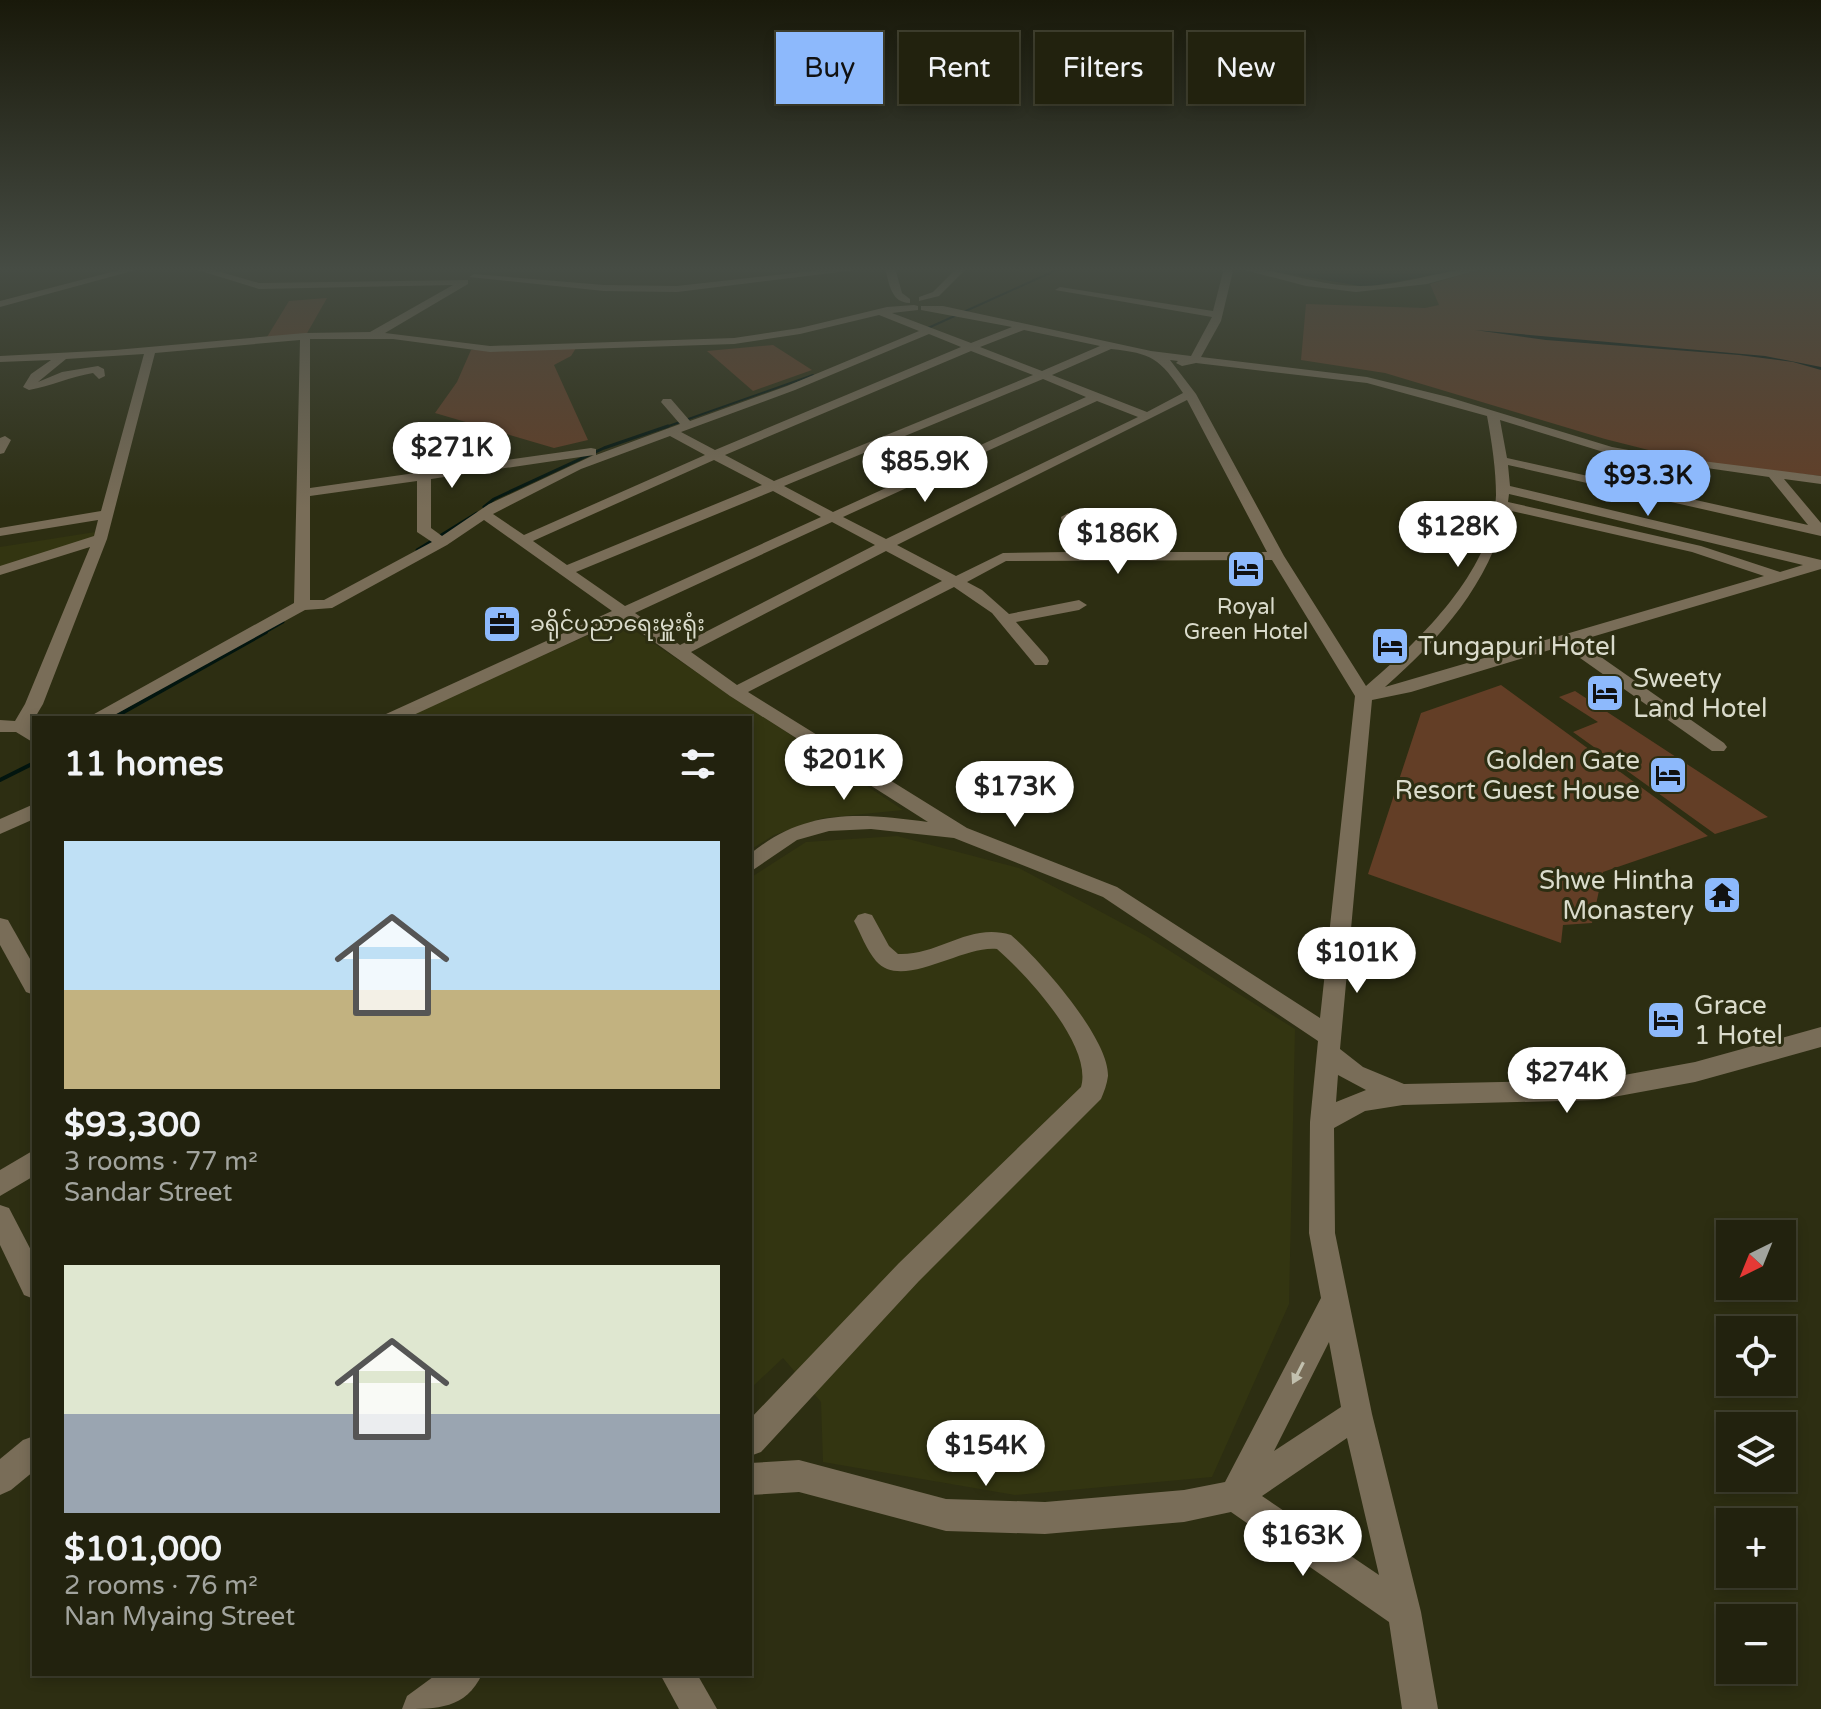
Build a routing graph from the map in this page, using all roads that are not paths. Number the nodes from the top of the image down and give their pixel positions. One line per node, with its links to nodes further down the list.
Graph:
1 (175, 348): 10 (street)
2 (305, 348): 34 (street)
3 (480, 348): 4 (street)
4 (528, 348)
5 (884, 348): 24 (street)
6 (971, 348): 18 (street); 27 (street)
7 (1105, 348): 18 (street)
8 (1110, 348): 14 (street)
9 (1200, 348): 15 (street)
10 (150, 350): 11 (street); 36 (street)
11 (63, 356): 12 (street); 17 (street)
12 (17, 358): 13 (street); 16 (street)
13 (0, 359)
14 (1164, 360): 15 (street); 19 (street)
15 (1194, 360): 22 (street)
16 (0, 374)
17 (99, 376)
18 (1041, 376): 20 (street); 32 (street)
19 (1190, 394): 23 (street); 46 (street)
20 (1095, 397): 23 (street); 38 (street)
21 (667, 402): 24 (street)
22 (1493, 415): 28 (street); 29 (street)
23 (1149, 417): 45 (street)
24 (684, 422): 25 (street)
25 (669, 431): 27 (street); 37 (street)
26 (597, 451): 30 (street)
27 (713, 456): 32 (street); 44 (street)
28 (1501, 460): 33 (street); 41 (street)
29 (1773, 474): 31 (street); 41 (street)
30 (424, 475): 34 (street); 43 (street)
31 (1821, 480)
32 (769, 486): 38 (street); 50 (street)
33 (1501, 488): 35 (street); 48 (street)
34 (302, 493): 53 (street)
35 (1502, 505): 51 (street); 61 (street)
36 (107, 514): 40 (street); 42 (street)
37 (485, 514): 43 (street); 44 (street)
38 (830, 517): 45 (street); 55 (street)
39 (1068, 517): 47 (street)
40 (0, 532)
41 (1821, 532)
42 (100, 539): 49 (street); 65 (street)
43 (438, 539): 53 (street)
44 (522, 541): 50 (street)
45 (884, 545): 52 (street); 58 (street)
46 (1277, 556): 47 (street); 61 (street)
47 (1076, 557): 52 (street)
48 (1820, 564): 51 (street)
49 (0, 571)
50 (565, 571): 55 (street)
51 (1781, 577): 57 (street)
52 (954, 581): 56 (street); 60 (street)
53 (310, 605): 62 (street)
54 (1079, 605): 56 (street)
55 (621, 612): 58 (street); 63 (street)
56 (1006, 619): 59 (street)
57 (1564, 639): 61 (street); 66 (street)
58 (679, 652): 60 (street)
59 (1041, 661)
60 (736, 692): 69 (street)
61 (1364, 696): 75 (street)
62 (100, 716)
63 (396, 716)
64 (0, 726): 65 (street)
65 (27, 732)
66 (1718, 747)
67 (32, 812): 68 (street)
68 (0, 827)
69 (960, 833): 70 (street); 75 (street)
70 (752, 864)
71 (865, 921): 84 (street)
72 (0, 926): 73 (street)
73 (32, 982)
74 (1821, 1037): 76 (street)
75 (1328, 1045): 76 (street); 77 (street)
76 (1403, 1095): 77 (street)
77 (1322, 1122): 82 (street)
78 (32, 1163): 79 (street)
79 (0, 1184)
80 (0, 1217): 81 (street)
81 (32, 1281)
82 (1333, 1303): 83 (street); 88 (street, one-way to 88)
83 (1357, 1414): 88 (street); 89 (street)
84 (752, 1439)
85 (32, 1453): 86 (street)
86 (0, 1479)
87 (752, 1479): 88 (street)
88 (1234, 1496): 89 (street)
89 (1404, 1612): 94 (street)
90 (462, 1676): 92 (street)
91 (678, 1676): 93 (street)
92 (420, 1709)
93 (699, 1709)
94 (1420, 1709)

